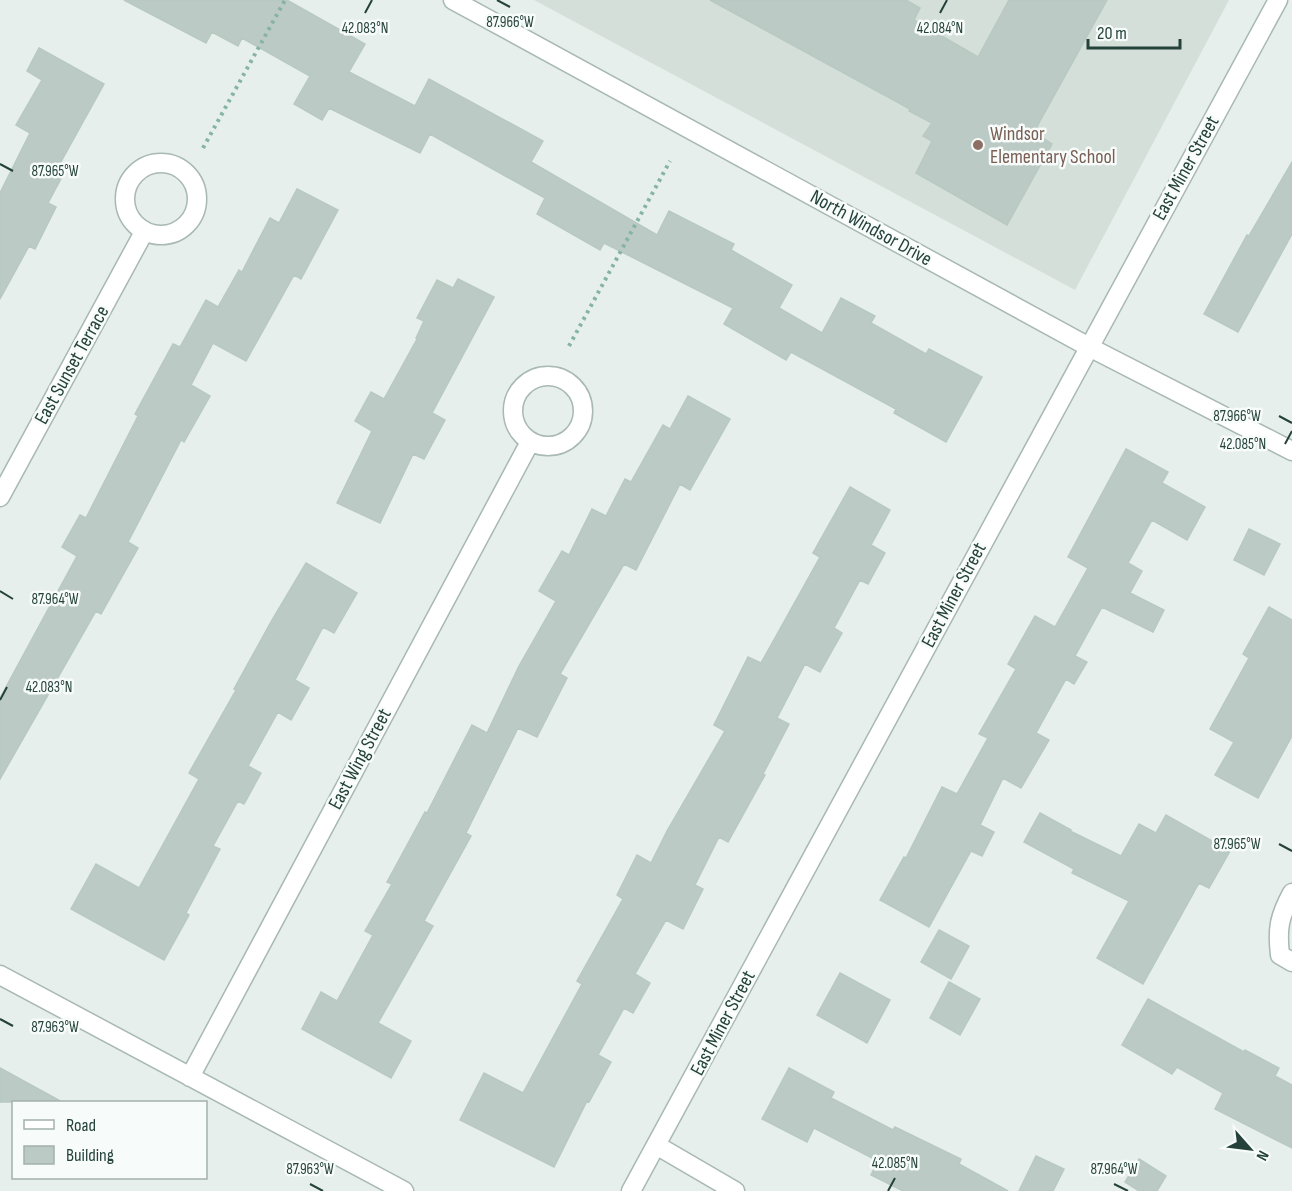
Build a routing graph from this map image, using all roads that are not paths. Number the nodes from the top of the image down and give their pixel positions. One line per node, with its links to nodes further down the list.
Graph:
1 (453, 0): 4 (street, North Windsor Drive)
2 (1278, 0): 4 (street, East Miner Street)
3 (144, 232): 3 (street); 7 (street, East Sunset Terrace)
4 (1089, 346): 6 (street, North Windsor Drive); 12 (street, East Miner Street)
5 (530, 442): 11 (street, East Wing Street)
6 (1292, 452)
7 (0, 497)
8 (1292, 893): 9 (street)
9 (1286, 959)
10 (0, 975): 11 (street)
11 (190, 1077): 13 (street)
12 (656, 1145): 14 (street, East Miner Street); 15 (street)
13 (404, 1191)
14 (631, 1191)
15 (735, 1191)

